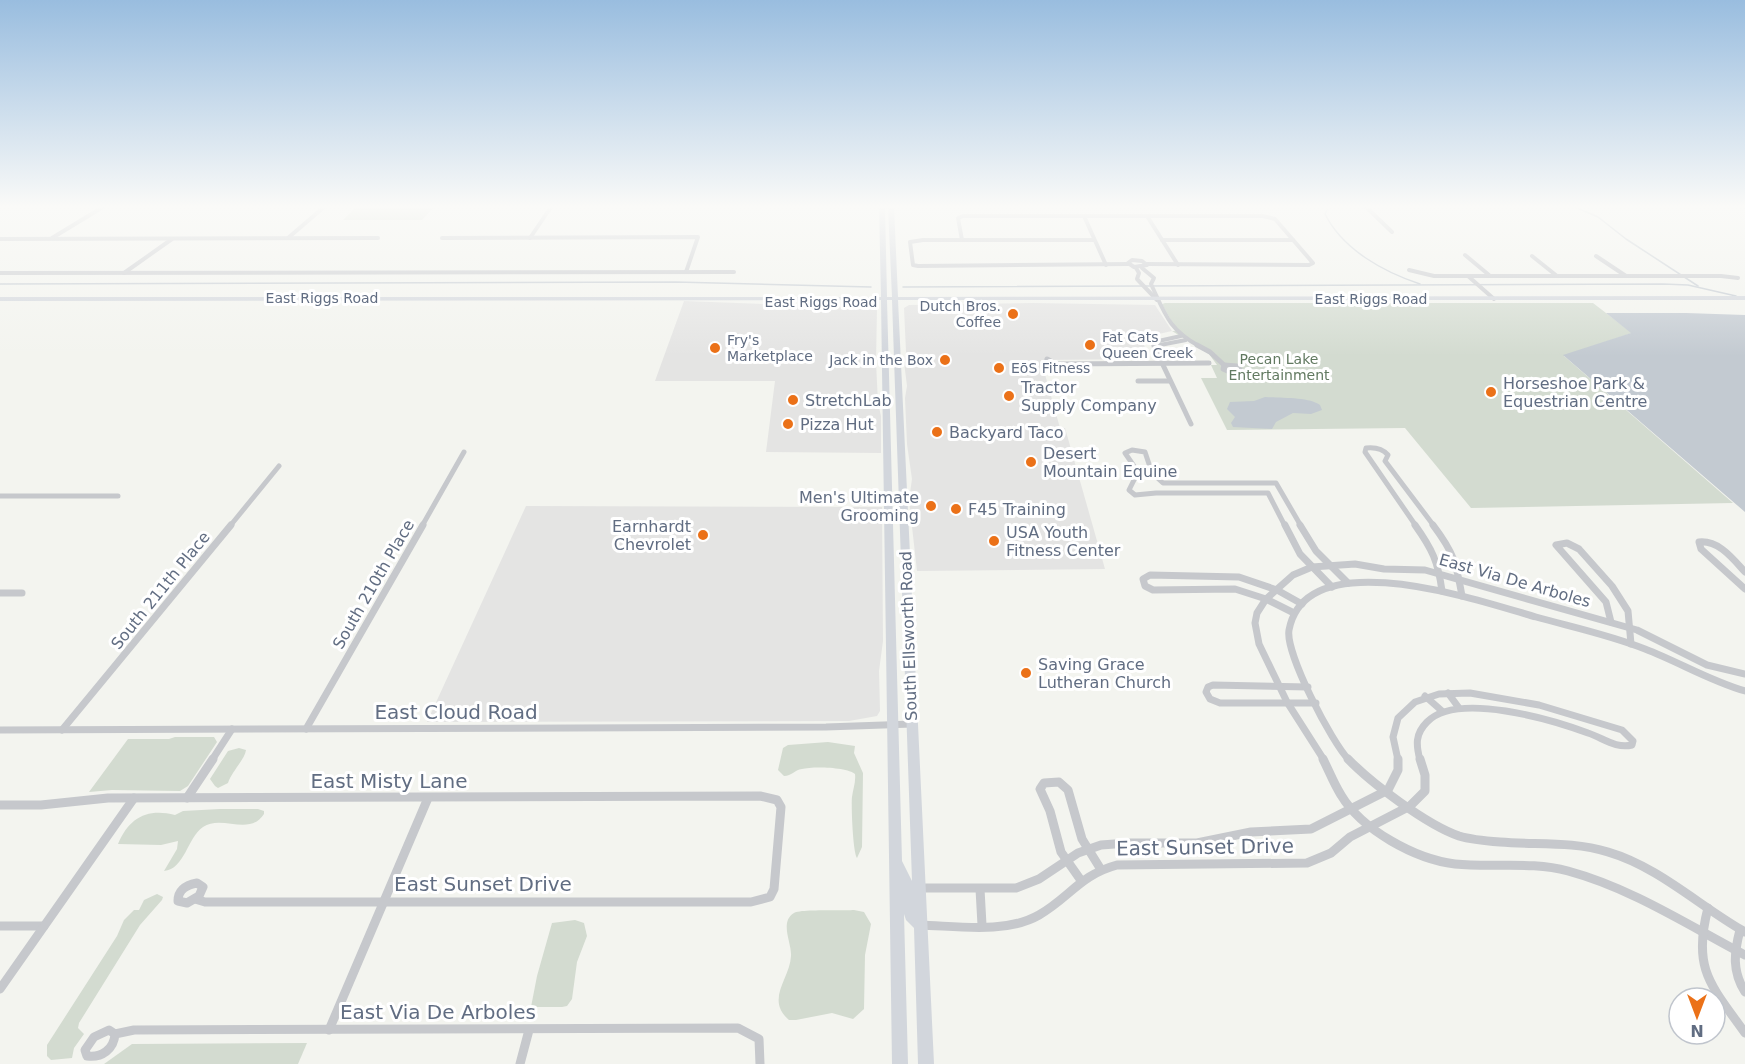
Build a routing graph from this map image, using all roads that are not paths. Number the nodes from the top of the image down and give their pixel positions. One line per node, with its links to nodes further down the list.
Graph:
1 (147, 257): 22 (street)
2 (691, 257): 19 (street)
3 (882, 257): 31 (main road, South Ellsworth Road)
4 (894, 257): 32 (main road, South Ellsworth Road)
5 (912, 257): 14 (street)
6 (1102, 257): 14 (street)
7 (1172, 257): 15 (street)
8 (1306, 257): 15 (street)
9 (1467, 257): 24 (street)
10 (1533, 257): 25 (street)
11 (1597, 257): 26 (street)
12 (1128, 264): 13 (street); 14 (street); 16 (street)
13 (1147, 264): 15 (street); 17 (street)
14 (1106, 265)
15 (1178, 266)
16 (1136, 268): 17 (street); 33 (street)
17 (1142, 268): 33 (street)
18 (1409, 270): 23 (street)
19 (686, 272): 20 (street); 22 (street)
20 (734, 272)
21 (0, 273): 22 (street)
22 (124, 273)
23 (1468, 276): 24 (street); 30 (street)
24 (1490, 276): 25 (street)
25 (1558, 276): 26 (street)
26 (1626, 276): 27 (street)
27 (1738, 278)
28 (0, 298): 31 (main road, East Riggs Road)
29 (1745, 298): 30 (main road, East Riggs Road)
30 (1494, 299): 33 (main road, East Riggs Road)
31 (882, 300): 32 (main road, East Riggs Road); 42 (main road, South Ellsworth Road)
32 (896, 300): 33 (main road, East Riggs Road); 43 (main road, South Ellsworth Road)
33 (1157, 300): 34 (street)
34 (1184, 338): 36 (street); 38 (street)
35 (1047, 360): 36 (street)
36 (1162, 363): 37 (street); 40 (street)
37 (1209, 363)
38 (1224, 365)
39 (1138, 381): 40 (street)
40 (1170, 381): 41 (street)
41 (1191, 424)
42 (887, 451): 43 (main road); 49 (main road, South Ellsworth Road)
43 (901, 451): 48 (main road, South Ellsworth Road)
44 (464, 452): 82 (street, South 210th Place)
45 (279, 466): 84 (street, South 211th Place)
46 (0, 496): 47 (street)
47 (118, 496)
48 (905, 545): 49 (main road); 79 (main road, South Ellsworth Road)
49 (889, 546): 80 (main road, South Ellsworth Road)
50 (1329, 564): 51 (street, East Via De Arboles); 51 (street); 53 (street, East Via De Arboles); 55 (street)
51 (1312, 567): 56 (street); 58 (street, East Via De Arboles)
52 (1745, 572): 57 (street)
53 (1439, 573): 54 (street, East Via De Arboles); 54 (street); 59 (street)
54 (1459, 579): 62 (street); 66 (street, East Via De Arboles)
55 (1348, 583): 56 (street, East Via De Arboles); 59 (street, East Via De Arboles)
56 (1332, 587): 64 (street, East Via De Arboles)
57 (1745, 589)
58 (1276, 590): 63 (street, East Via De Arboles); 63 (street); 64 (street)
59 (1442, 591): 62 (street, East Via De Arboles)
60 (0, 593): 61 (street)
61 (22, 593)
62 (1462, 596): 68 (street, East Via De Arboles)
63 (1266, 599): 65 (street); 70 (street, East Via De Arboles)
64 (1302, 604): 65 (street, East Via De Arboles)
65 (1294, 613): 71 (street)
66 (1611, 622): 67 (street, East Via De Arboles); 67 (street)
67 (1631, 628): 68 (street); 69 (street, East Via De Arboles)
68 (1631, 644): 72 (street, East Via De Arboles)
69 (1745, 674)
70 (1279, 687): 71 (street); 75 (street, East Via De Arboles); 75 (street)
71 (1308, 687): 76 (street)
72 (1745, 690)
73 (1448, 693): 74 (street); 77 (street); 77 (street)
74 (1425, 696): 78 (street); 85 (street)
75 (1287, 702): 76 (street); 91 (street, East Via De Arboles)
76 (1316, 703): 85 (street)
77 (1459, 708): 78 (street)
78 (1442, 711): 90 (street)
79 (912, 724): 80 (street, East Cloud Road); 98 (main road, South Ellsworth Road)
80 (893, 725): 82 (street, East Cloud Road); 95 (main road, South Ellsworth Road)
81 (232, 729): 82 (street, East Cloud Road); 84 (street, East Cloud Road); 87 (street)
82 (306, 729)
83 (0, 730): 84 (street, East Cloud Road)
84 (62, 730)
85 (1388, 790): 90 (street); 91 (street, East Sunset Drive)
86 (134, 798): 87 (street, East Misty Lane); 89 (street, East Misty Lane); 107 (street)
87 (187, 798): 88 (street, East Misty Lane)
88 (428, 798): 100 (street, East Misty Lane); 102 (street)
89 (0, 805)
90 (1410, 806): 92 (street, East Sunset Drive); 103 (street)
91 (1351, 809): 92 (street, East Via De Arboles); 93 (street, East Sunset Drive)
92 (1370, 827): 96 (street, East Sunset Drive); 108 (street)
93 (1088, 849): 94 (street, East Sunset Drive); 94 (street); 96 (street)
94 (1065, 860): 97 (street); 99 (street, East Sunset Drive)
95 (896, 862): 104 (main road); 120 (main road, South Ellsworth Road)
96 (1100, 868): 97 (street, East Sunset Drive)
97 (1080, 879): 105 (street, East Sunset Drive)
98 (918, 888): 99 (street, East Sunset Drive); 104 (main road, South Ellsworth Road)
99 (980, 889): 105 (street)
100 (770, 897): 102 (street, East Sunset Drive)
101 (195, 899): 102 (street, East Sunset Drive)
102 (383, 901): 114 (street)
103 (1708, 908): 108 (street); 109 (street)
104 (920, 925): 105 (street, East Sunset Drive); 121 (main road, South Ellsworth Road)
105 (982, 925)
106 (0, 926): 107 (street)
107 (44, 926): 112 (street)
108 (1700, 931): 110 (street); 116 (street)
109 (1742, 931): 110 (street)
110 (1734, 949): 111 (street); 113 (street)
111 (1745, 954)
112 (0, 989)
113 (1745, 992)
114 (329, 1030): 115 (street, East Via De Arboles); 117 (street, East Via De Arboles)
115 (529, 1030): 118 (street); 119 (street, East Via De Arboles)
116 (1745, 1033)
117 (115, 1034)
118 (520, 1064)
119 (760, 1064)
120 (900, 1064)
121 (926, 1064)

